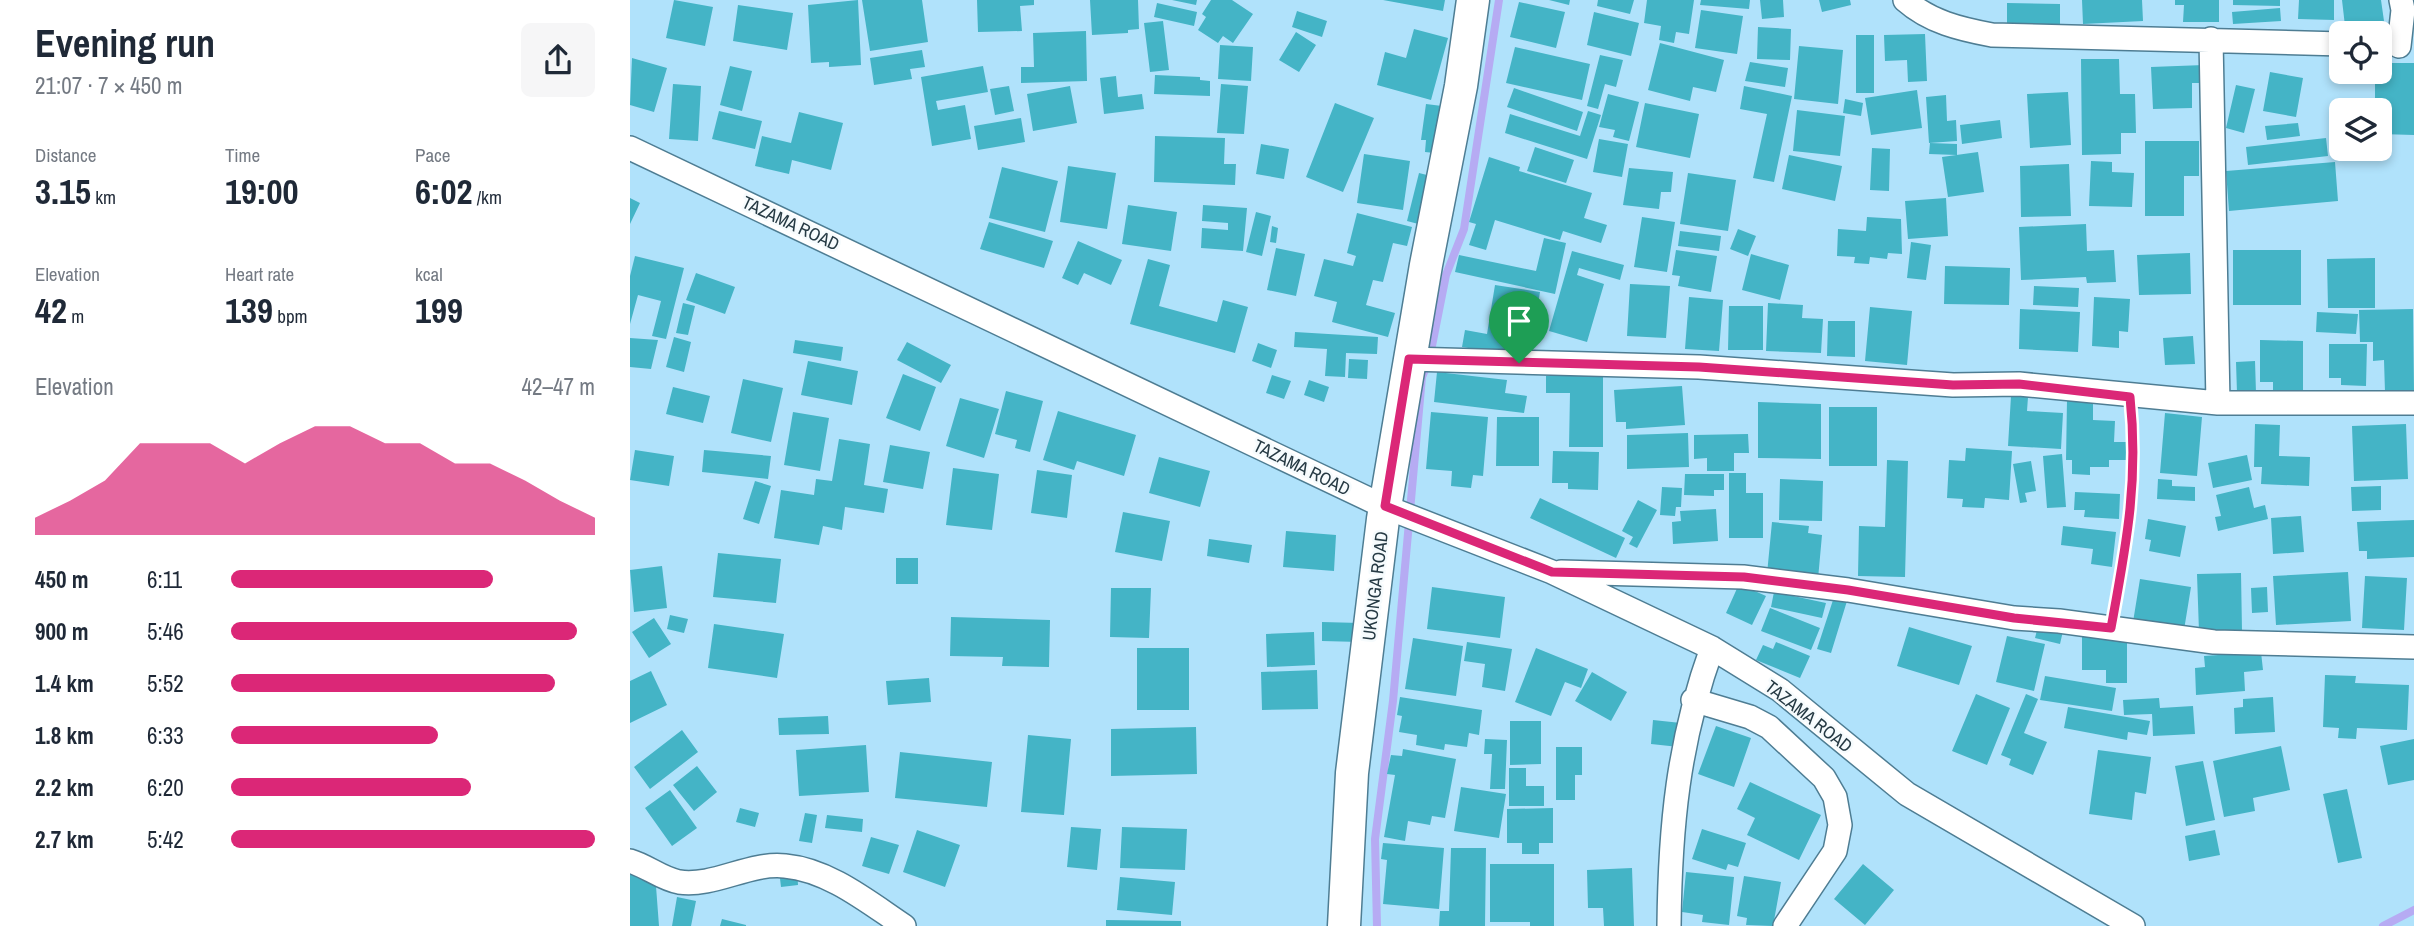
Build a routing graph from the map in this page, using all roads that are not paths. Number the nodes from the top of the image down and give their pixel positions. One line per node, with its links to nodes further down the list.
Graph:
1 (1473, 0): 8 (street, UKONGA ROAD)
2 (1905, 0): 4 (street)
3 (2400, 0): 6 (street)
4 (2211, 39): 5 (street); 9 (street)
5 (2329, 44)
6 (2398, 46)
7 (630, 148): 11 (street, TAZAMA ROAD)
8 (1409, 359): 9 (street); 11 (street, UKONGA ROAD)
9 (2218, 403): 10 (street)
10 (2414, 403)
11 (1385, 506): 12 (street, TAZAMA ROAD); 18 (street, UKONGA ROAD)
12 (1552, 572): 13 (street); 14 (street, TAZAMA ROAD)
13 (2414, 647)
14 (1712, 648): 15 (street); 21 (street, TAZAMA ROAD)
15 (1693, 700): 19 (street); 20 (street)
16 (630, 861): 17 (street)
17 (904, 926)
18 (1344, 926)
19 (1670, 926)
20 (1785, 926)
21 (2133, 926)

